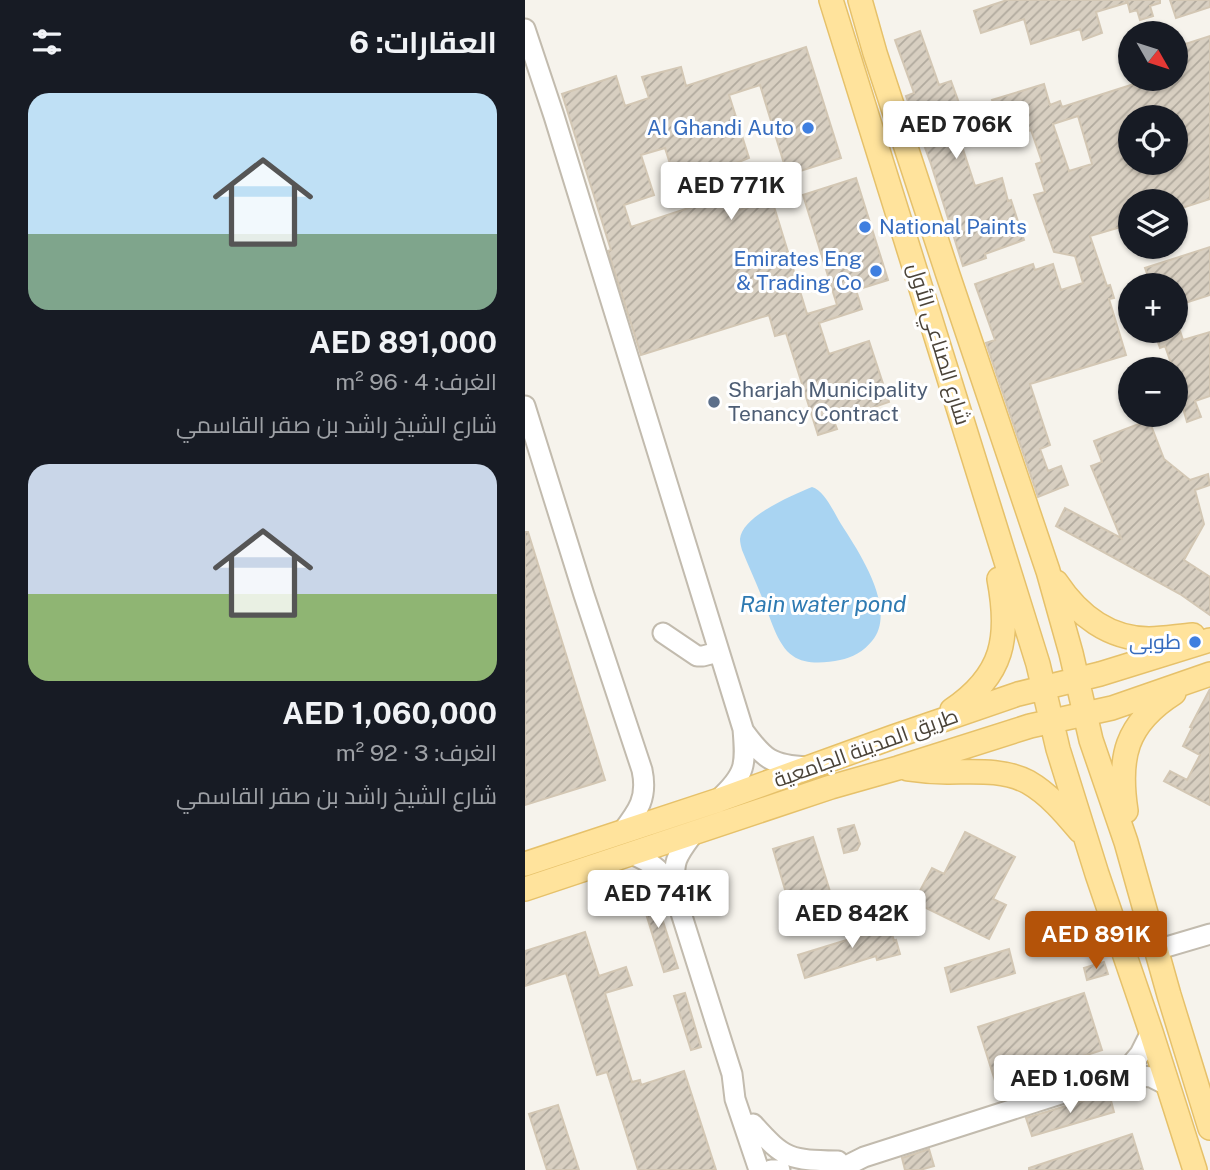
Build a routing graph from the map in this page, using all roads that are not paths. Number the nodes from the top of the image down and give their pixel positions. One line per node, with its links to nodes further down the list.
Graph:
1 (831, 0): 5 (main road, شارع الصناعي الأول)
2 (860, 0): 6 (main road, شارع الصناعي الأول)
3 (525, 29): 10 (street)
4 (525, 406): 21 (street)
5 (987, 503): 13 (main road, شارع الصناعي الأول); 16 (main road)
6 (1048, 571): 8 (main road); 12 (main road, شارع الصناعي الأول)
7 (663, 633): 10 (street)
8 (1210, 633)
9 (1210, 640): 12 (main road, طريق المدينة الجامعية)
10 (718, 652): 17 (street)
11 (1209, 674): 14 (main road, طريق المدينة الجامعية); 24 (main road)
12 (1078, 679): 13 (main road, طريق المدينة الجامعية); 14 (main road, شارع الصناعي الأول)
13 (1044, 688): 15 (main road, شارع الصناعي الأول); 16 (main road, طريق المدينة الجامعية)
14 (1086, 713): 15 (main road, طريق المدينة الجامعية); 24 (main road, شارع الصناعي الأول)
15 (1052, 721): 19 (main road, طريق المدينة الجامعية); 23 (main road, شارع الصناعي الأول)
16 (929, 725): 18 (main road, طريق المدينة الجامعية)
17 (743, 730): 18 (street); 20 (street)
18 (811, 768): 20 (main road, طريق المدينة الجامعية)
19 (898, 768): 22 (main road, طريق المدينة الجامعية); 23 (main road)
20 (719, 800): 21 (main road, طريق المدينة الجامعية)
21 (622, 832): 26 (main road, طريق المدينة الجامعية)
22 (693, 834): 25 (main road, طريق المدينة الجامعية); 28 (street)
23 (1085, 836): 31 (main road, شارع الصناعي الأول)
24 (1126, 842): 30 (main road)
25 (631, 854): 27 (main road, طريق المدينة الجامعية); 28 (street)
26 (532, 857)
27 (525, 889)
28 (675, 894): 32 (street)
29 (1210, 934): 30 (street)
30 (1156, 950): 36 (main road)
31 (1151, 1032): 33 (street); 34 (main road, شارع الصناعي الأول)
32 (731, 1074): 35 (street); 38 (street)
33 (1123, 1074): 34 (street); 37 (street)
34 (1169, 1086): 42 (main road, شارع الصناعي الأول)
35 (753, 1124): 37 (street); 39 (street)
36 (1210, 1128)
37 (836, 1167): 41 (street)
38 (759, 1170)
39 (772, 1170): 40 (street)
40 (780, 1170)
41 (805, 1170)
42 (1195, 1170)

